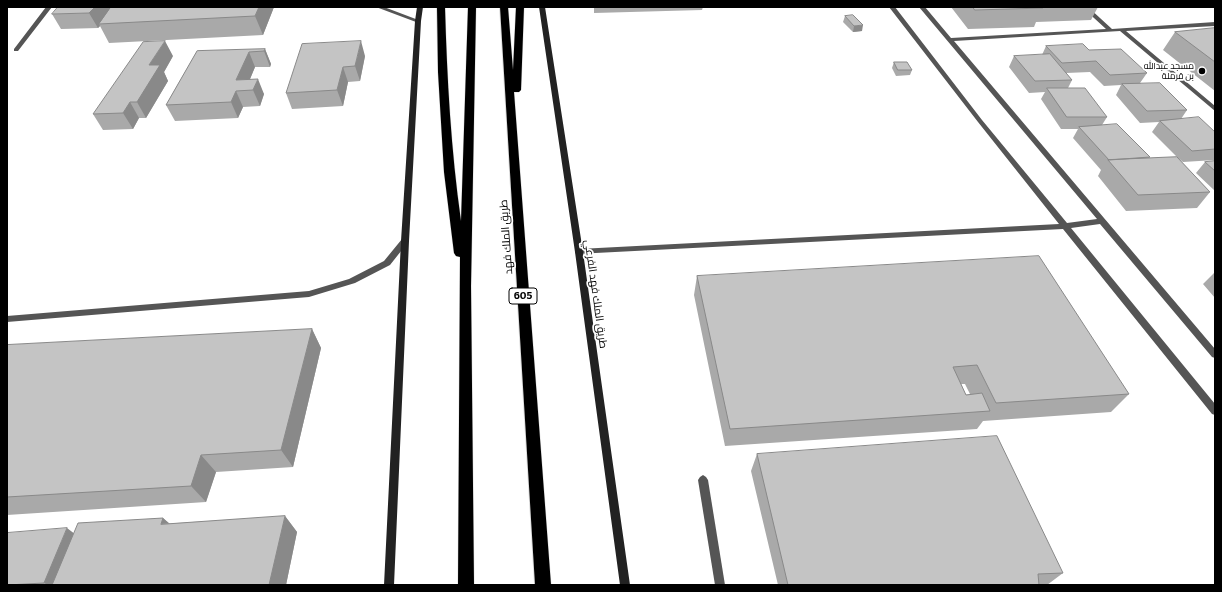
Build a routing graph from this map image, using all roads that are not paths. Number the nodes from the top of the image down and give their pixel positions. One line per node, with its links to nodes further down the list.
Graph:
1 (49, 7): 17 (street)
2 (379, 7): 12 (street)
3 (420, 7): 12 (main road)
4 (441, 7): 24 (highway)
5 (472, 7): 24 (highway)
6 (504, 7): 19 (highway, طريق الملك فهد / 605)
7 (520, 7): 19 (highway)
8 (542, 7): 23 (main road, طريق الملك فهد الفرعي)
9 (892, 7): 21 (street)
10 (922, 7): 16 (street)
11 (1085, 7): 14 (street)
12 (418, 21): 22 (main road)
13 (1215, 24): 15 (street)
14 (1110, 30): 15 (street); 16 (street)
15 (1122, 30): 18 (street)
16 (950, 40): 20 (street)
17 (16, 50)
18 (1215, 109)
19 (513, 156): 31 (highway, طريق الملك فهد / 605)
20 (1102, 221): 21 (street); 26 (street)
21 (1065, 226): 23 (street); 27 (street)
22 (405, 241): 25 (street); 29 (main road)
23 (579, 252): 32 (main road, طريق الملك فهد الفرعي)
24 (465, 286): 30 (highway)
25 (7, 319)
26 (1215, 355)
27 (1215, 411)
28 (702, 480): 33 (street)
29 (389, 585)
30 (466, 585)
31 (543, 585)
32 (625, 585)
33 (720, 585)

